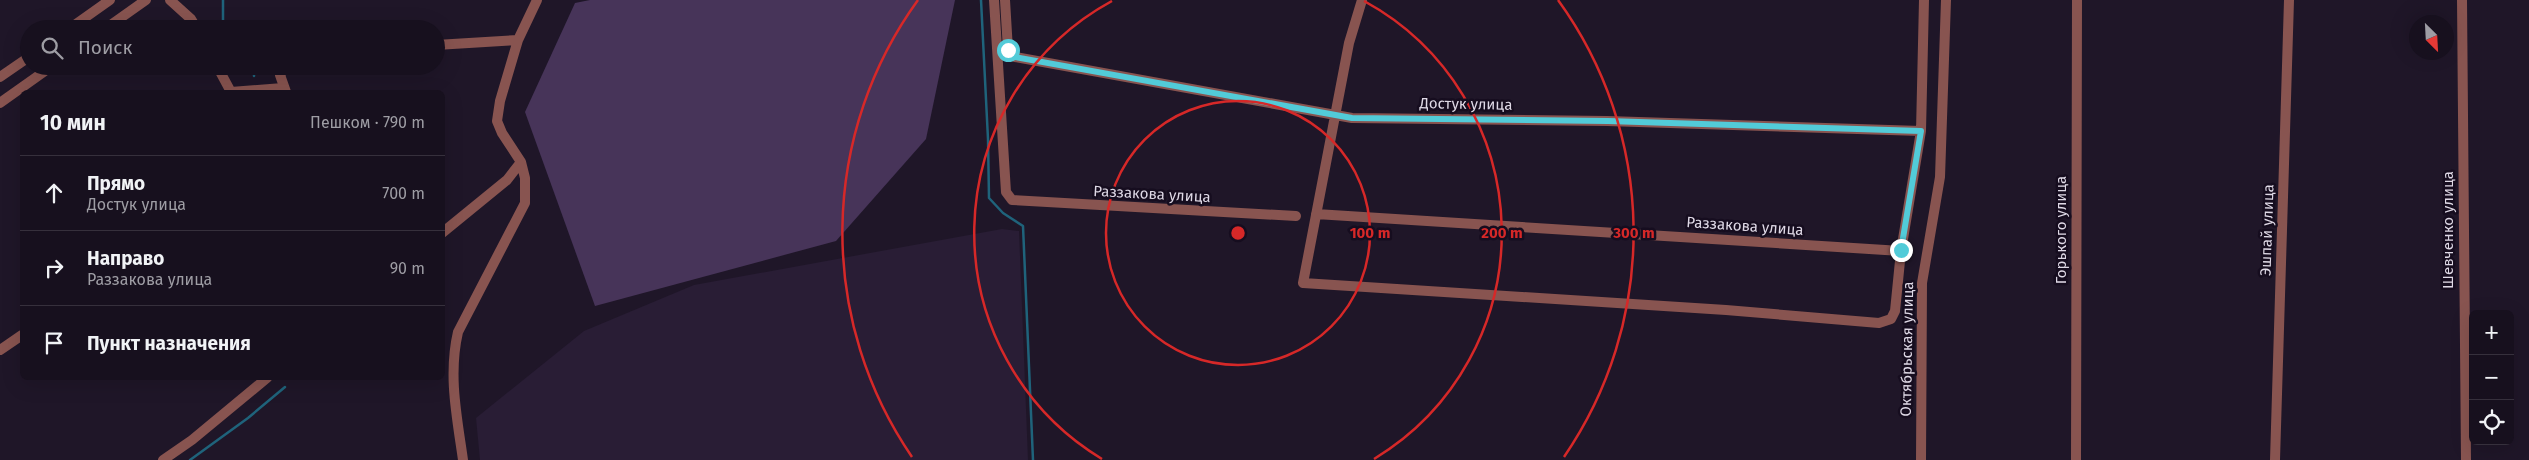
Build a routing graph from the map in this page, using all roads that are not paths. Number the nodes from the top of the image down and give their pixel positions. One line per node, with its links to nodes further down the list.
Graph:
1 (110, 0): 13 (street)
2 (146, 0): 14 (street)
3 (170, 0): 15 (street)
4 (537, 0): 16 (street)
5 (994, 0): 30 (street, Раззакова улица)
6 (1005, 0): 26 (street, Достук улица)
7 (1362, 0): 26 (street)
8 (1924, 0): 27 (street)
9 (1946, 0): 38 (street, Октябрьская улица)
10 (2077, 0): 39 (street, Горького улица)
11 (2289, 0): 40 (street, Эшпай улица)
12 (2462, 0): 41 (street, Шевченко улица)
13 (82, 20)
14 (118, 20)
15 (192, 20)
16 (518, 40): 17 (street); 28 (street)
17 (445, 44)
18 (20, 63): 22 (street)
19 (39, 75): 25 (street)
20 (222, 75): 23 (street)
21 (280, 75): 24 (street)
22 (0, 77)
23 (230, 90)
24 (284, 90)
25 (0, 103)
26 (1335, 116): 27 (street, Достук улица); 29 (street)
27 (1921, 131): 32 (street)
28 (520, 162): 31 (street); 37 (street)
29 (1316, 214): 32 (street, Раззакова улица); 32 (street)
30 (1296, 216)
31 (445, 231)
32 (1901, 250)
33 (20, 336): 34 (street)
34 (0, 350)
35 (264, 380): 36 (street)
36 (163, 460)
37 (463, 460)
38 (1921, 460)
39 (2076, 460)
40 (2275, 460)
41 (2466, 460)

